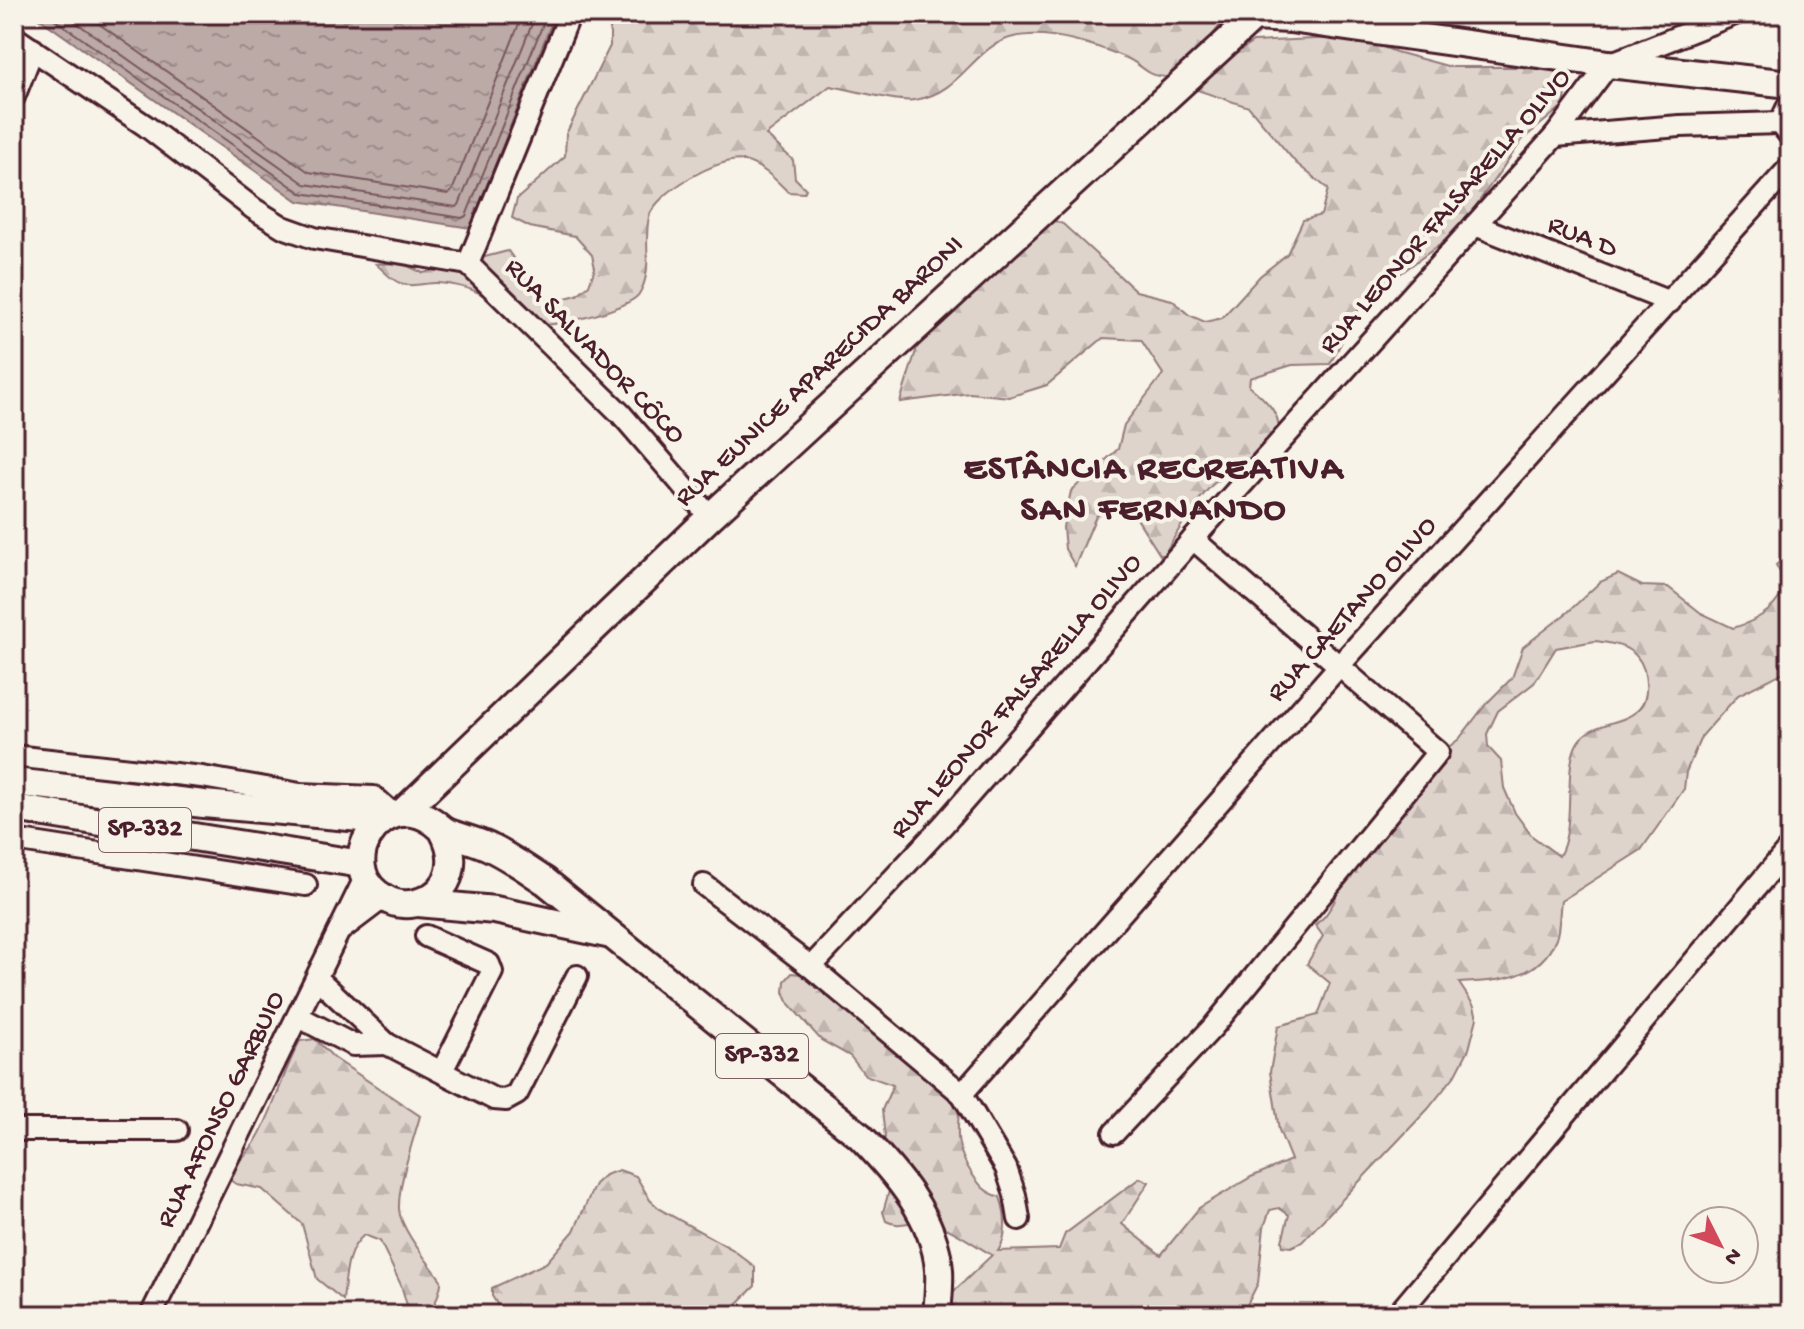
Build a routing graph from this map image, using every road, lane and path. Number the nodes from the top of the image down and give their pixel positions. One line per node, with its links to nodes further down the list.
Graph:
1 (570, 14): 15 (street)
2 (1735, 14): 7 (street)
3 (1250, 15): 4 (main road); 17 (main road, RUA EUNICE APARECIDA BARONI)
4 (1304, 17): 7 (main road)
5 (14, 37): 6 (street)
6 (33, 49): 9 (street); 15 (street)
7 (1609, 64): 8 (main road); 12 (street, RUA LEONOR FALSARELLA OLIVO)
8 (1790, 84)
9 (14, 97)
10 (1790, 102): 11 (street)
11 (1785, 129): 12 (street)
12 (1555, 136): 14 (street, RUA LEONOR FALSARELLA OLIVO)
13 (1790, 167): 16 (street, RUA CAETANO OLIVO)
14 (1475, 225): 16 (street, RUA D); 18 (street, RUA LEONOR FALSARELLA OLIVO)
15 (468, 264): 17 (street, RUA SALVADOR CÔCO)
16 (1670, 302): 19 (street, RUA CAETANO OLIVO)
17 (710, 517): 23 (main road, RUA EUNICE APARECIDA BARONI)
18 (1193, 539): 19 (street); 34 (street, RUA LEONOR FALSARELLA OLIVO)
19 (1339, 666): 40 (street, RUA CAETANO OLIVO); 43 (street)
20 (14, 756): 23 (street)
21 (14, 782): 23 (main road, SP-332)
22 (14, 808): 26 (main road, SP-332)
23 (409, 819): 26 (main road); 30 (main road); 32 (main road, SP-332)
24 (14, 840): 27 (street)
25 (1790, 847): 47 (street)
26 (363, 871): 29 (main road); 31 (street, RUA AFONSO GARBUIO)
27 (306, 885)
28 (704, 885): 34 (street)
29 (383, 898): 30 (main road); 31 (street, RUA AFONSO GARBUIO)
30 (418, 903): 32 (main road, SP-332)
31 (342, 929): 36 (street, RUA AFONSO GARBUIO)
32 (614, 935): 46 (main road, SP-332)
33 (426, 936): 39 (street)
34 (811, 967): 40 (street)
35 (577, 976): 39 (street)
36 (318, 979): 37 (street, RUA AFONSO GARBUIO); 38 (street)
37 (299, 1017): 38 (street); 45 (street, RUA AFONSO GARBUIO)
38 (387, 1044): 39 (street)
39 (442, 1071)
40 (962, 1094): 44 (street)
41 (14, 1130): 42 (street)
42 (177, 1130)
43 (1114, 1133)
44 (1019, 1219)
45 (151, 1315)
46 (937, 1315)
47 (1397, 1315)

